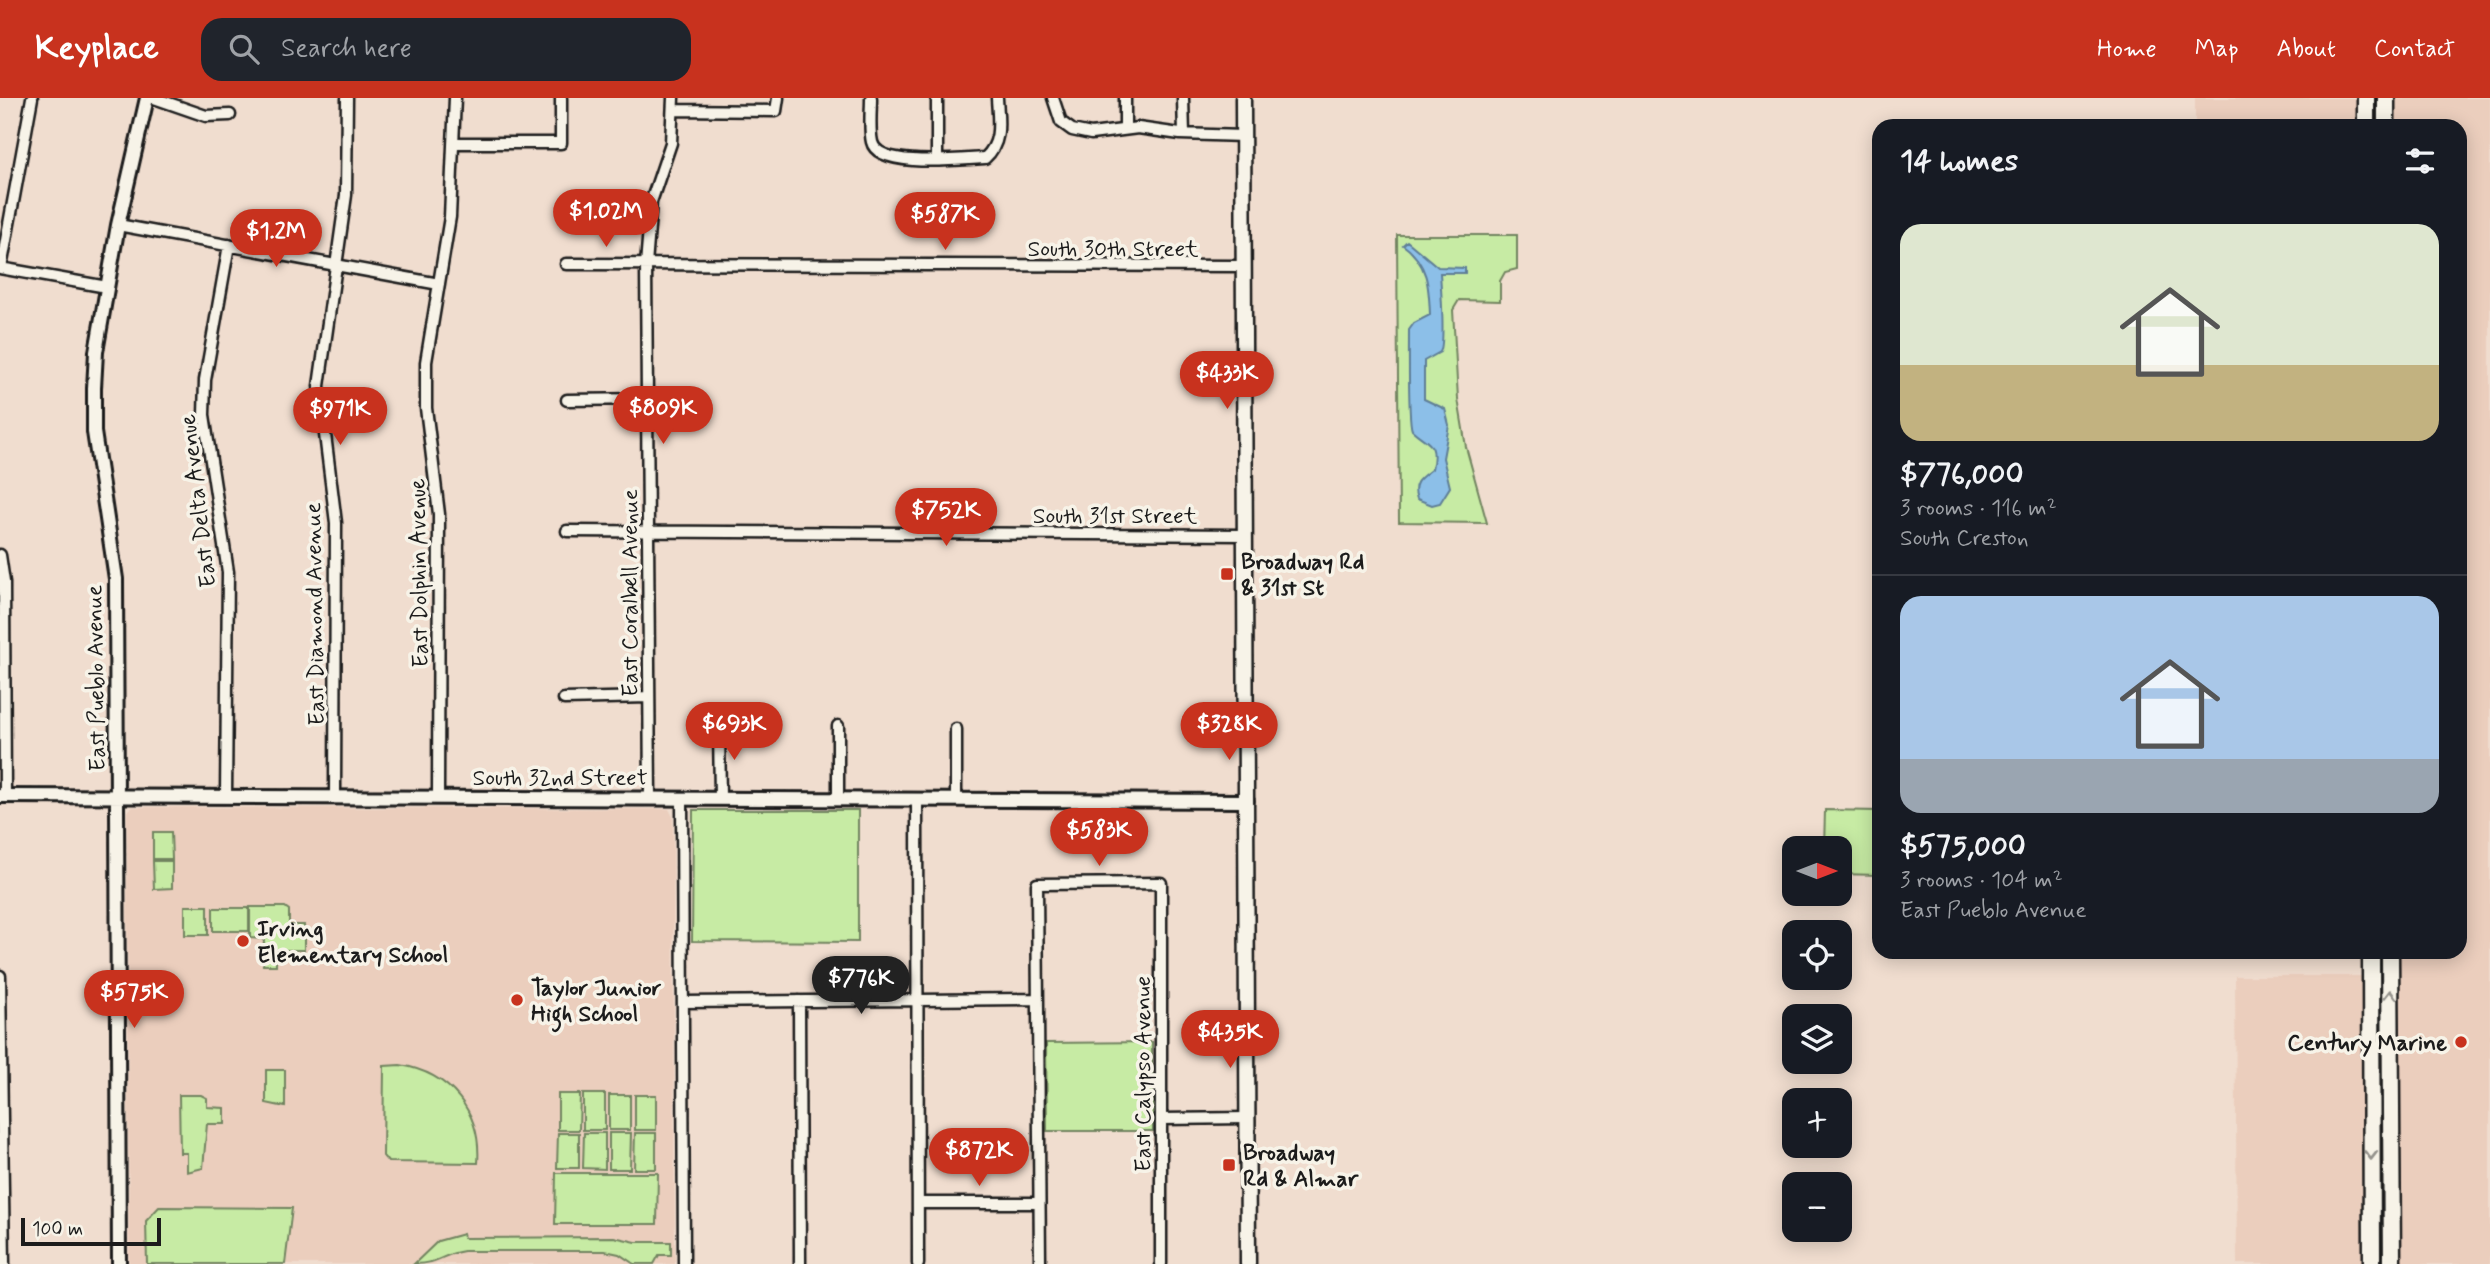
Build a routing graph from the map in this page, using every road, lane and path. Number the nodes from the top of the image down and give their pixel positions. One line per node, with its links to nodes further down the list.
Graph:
1 (32, 98): 33 (street)
2 (147, 98): 27 (street, East Pueblo Avenue)
3 (154, 98): 19 (street)
4 (347, 98): 30 (street, East Diamond Avenue)
5 (455, 98): 25 (street, East Dolphin Avenue)
6 (561, 98): 25 (street)
7 (673, 98): 18 (street, East Coralbell Avenue)
8 (778, 98): 18 (street)
9 (871, 98): 26 (street)
10 (937, 98): 26 (street)
11 (997, 98): 26 (street)
12 (1053, 98): 22 (street)
13 (1125, 98): 22 (street)
14 (1183, 98): 23 (street)
15 (1243, 98): 24 (main road)
16 (2366, 98): 20 (main road)
17 (2386, 98): 21 (main road)
18 (673, 110): 31 (street, East Coralbell Avenue)
19 (230, 115)
20 (2366, 119)
21 (2386, 119)
22 (1125, 129): 23 (street)
23 (1184, 135): 24 (street)
24 (1243, 136): 32 (main road)
25 (455, 143): 34 (street, East Dolphin Avenue)
26 (937, 159)
27 (118, 225): 28 (street); 35 (street, East Pueblo Avenue)
28 (229, 245): 30 (street); 49 (street, East Delta Avenue)
29 (566, 264): 31 (street, South 30th Street)
30 (335, 265): 34 (street); 50 (street, East Diamond Avenue)
31 (646, 265): 32 (street, South 30th Street); 36 (street, East Coralbell Avenue)
32 (1244, 266): 40 (main road)
33 (1, 268): 35 (street)
34 (439, 284): 51 (street, East Dolphin Avenue)
35 (107, 287): 48 (street, East Pueblo Avenue)
36 (648, 399): 37 (street); 39 (street, East Coralbell Avenue)
37 (567, 400)
38 (567, 531): 39 (street, South 31st Street)
39 (648, 531): 40 (street, South 31st Street); 42 (street, East Coralbell Avenue)
40 (1245, 535): 58 (main road)
41 (0, 555): 47 (street)
42 (649, 697): 43 (street); 52 (street, East Coralbell Avenue)
43 (564, 699)
44 (838, 726): 55 (street)
45 (719, 727): 54 (street)
46 (956, 729): 57 (street)
47 (3, 796): 48 (street, South 32nd Street)
48 (117, 797): 49 (street, South 32nd Street); 73 (street, East Pueblo Avenue)
49 (226, 797): 50 (street, South 32nd Street)
50 (335, 797): 51 (street, South 32nd Street)
51 (438, 798): 52 (street, South 32nd Street)
52 (650, 798): 53 (street, South 32nd Street)
53 (681, 798): 54 (street, South 32nd Street); 65 (street)
54 (720, 798): 55 (street, South 32nd Street)
55 (838, 799): 56 (street, South 32nd Street)
56 (917, 799): 57 (street, South 32nd Street); 63 (street)
57 (956, 799): 58 (street, South 32nd Street)
58 (1247, 801): 68 (main road)
59 (2371, 959): 66 (main road)
60 (2390, 959): 67 (main road, one-way to 60)
61 (1, 976): 72 (street)
62 (1038, 999): 63 (street); 69 (street, East Calypso Avenue); 71 (street)
63 (918, 1000): 64 (street); 70 (street)
64 (799, 1001): 65 (street); 75 (street)
65 (683, 1002): 74 (street)
66 (2371, 1087): 67 (main road); 80 (main road, one-way to 80)
67 (2390, 1087): 81 (main road)
68 (1248, 1118): 69 (street); 79 (main road)
69 (1162, 1119): 78 (street, East Calypso Avenue)
70 (918, 1203): 71 (street); 76 (street)
71 (1039, 1203): 77 (street)
72 (4, 1264)
73 (118, 1264)
74 (684, 1264)
75 (800, 1264)
76 (918, 1264)
77 (1040, 1264)
78 (1161, 1264)
79 (1248, 1264)
80 (2372, 1264)
81 (2392, 1264)

